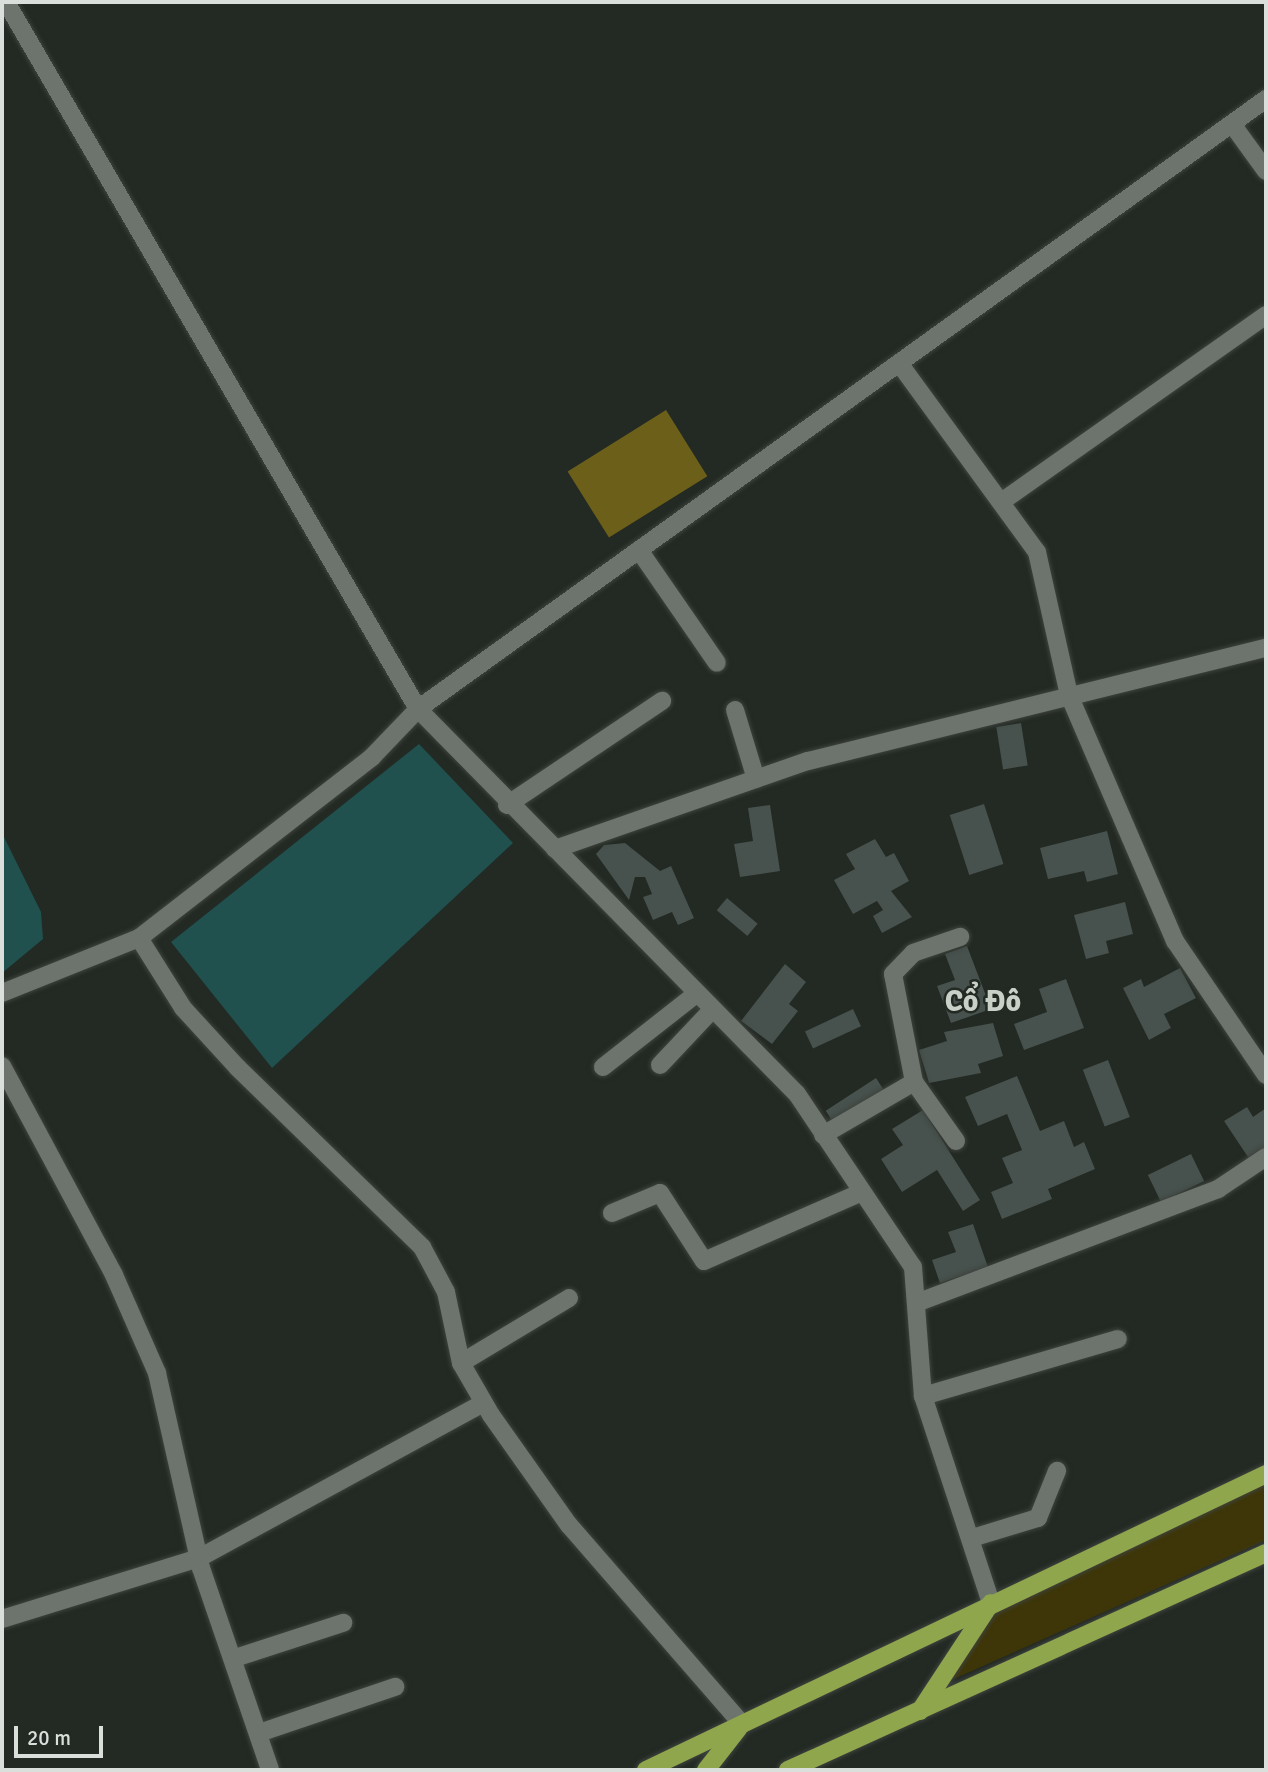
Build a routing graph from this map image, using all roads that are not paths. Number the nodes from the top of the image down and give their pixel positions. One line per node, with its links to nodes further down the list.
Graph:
1 (6, 2): 13 (street)
2 (1266, 99): 3 (street)
3 (1232, 124): 4 (street); 6 (street)
4 (1266, 171)
5 (1266, 315): 7 (street)
6 (899, 363): 7 (street); 8 (street)
7 (1003, 500): 11 (street)
8 (639, 550): 10 (street); 13 (street)
9 (1266, 648): 11 (street)
10 (718, 663)
11 (1069, 695): 15 (street); 26 (street)
12 (662, 701): 16 (street)
13 (418, 709): 16 (street); 19 (street)
14 (735, 710): 15 (street)
15 (756, 779): 17 (street)
16 (507, 805): 17 (street)
17 (555, 849): 21 (street)
18 (960, 937): 27 (street)
19 (139, 938): 20 (street); 36 (street)
20 (2, 993)
21 (696, 994): 22 (street); 25 (street)
22 (710, 1012): 23 (street); 28 (street)
23 (660, 1065)
24 (2, 1066): 43 (street)
25 (603, 1067)
26 (1266, 1075)
27 (914, 1082): 28 (street); 29 (street)
28 (823, 1135): 31 (street)
29 (956, 1141)
30 (1266, 1157): 34 (street)
31 (862, 1192): 32 (street); 34 (street)
32 (612, 1213)
33 (569, 1298): 36 (street)
34 (919, 1302): 37 (street)
35 (1118, 1339): 37 (street)
36 (461, 1363): 38 (street)
37 (923, 1396): 41 (street)
38 (483, 1403): 43 (street); 50 (street)
39 (1057, 1471): 41 (street)
40 (1266, 1474): 44 (main road)
41 (972, 1538): 44 (street)
42 (1266, 1553): 49 (main road)
43 (199, 1558): 45 (street); 47 (street)
44 (991, 1603): 49 (main road); 50 (main road)
45 (2, 1619)
46 (343, 1623): 47 (street)
47 (235, 1658): 51 (street)
48 (395, 1687): 51 (street)
49 (920, 1711): 55 (main road)
50 (742, 1724): 53 (main road); 54 (main road)
51 (259, 1733): 52 (street)
52 (270, 1770)
53 (646, 1770)
54 (706, 1770)
55 (788, 1770)

